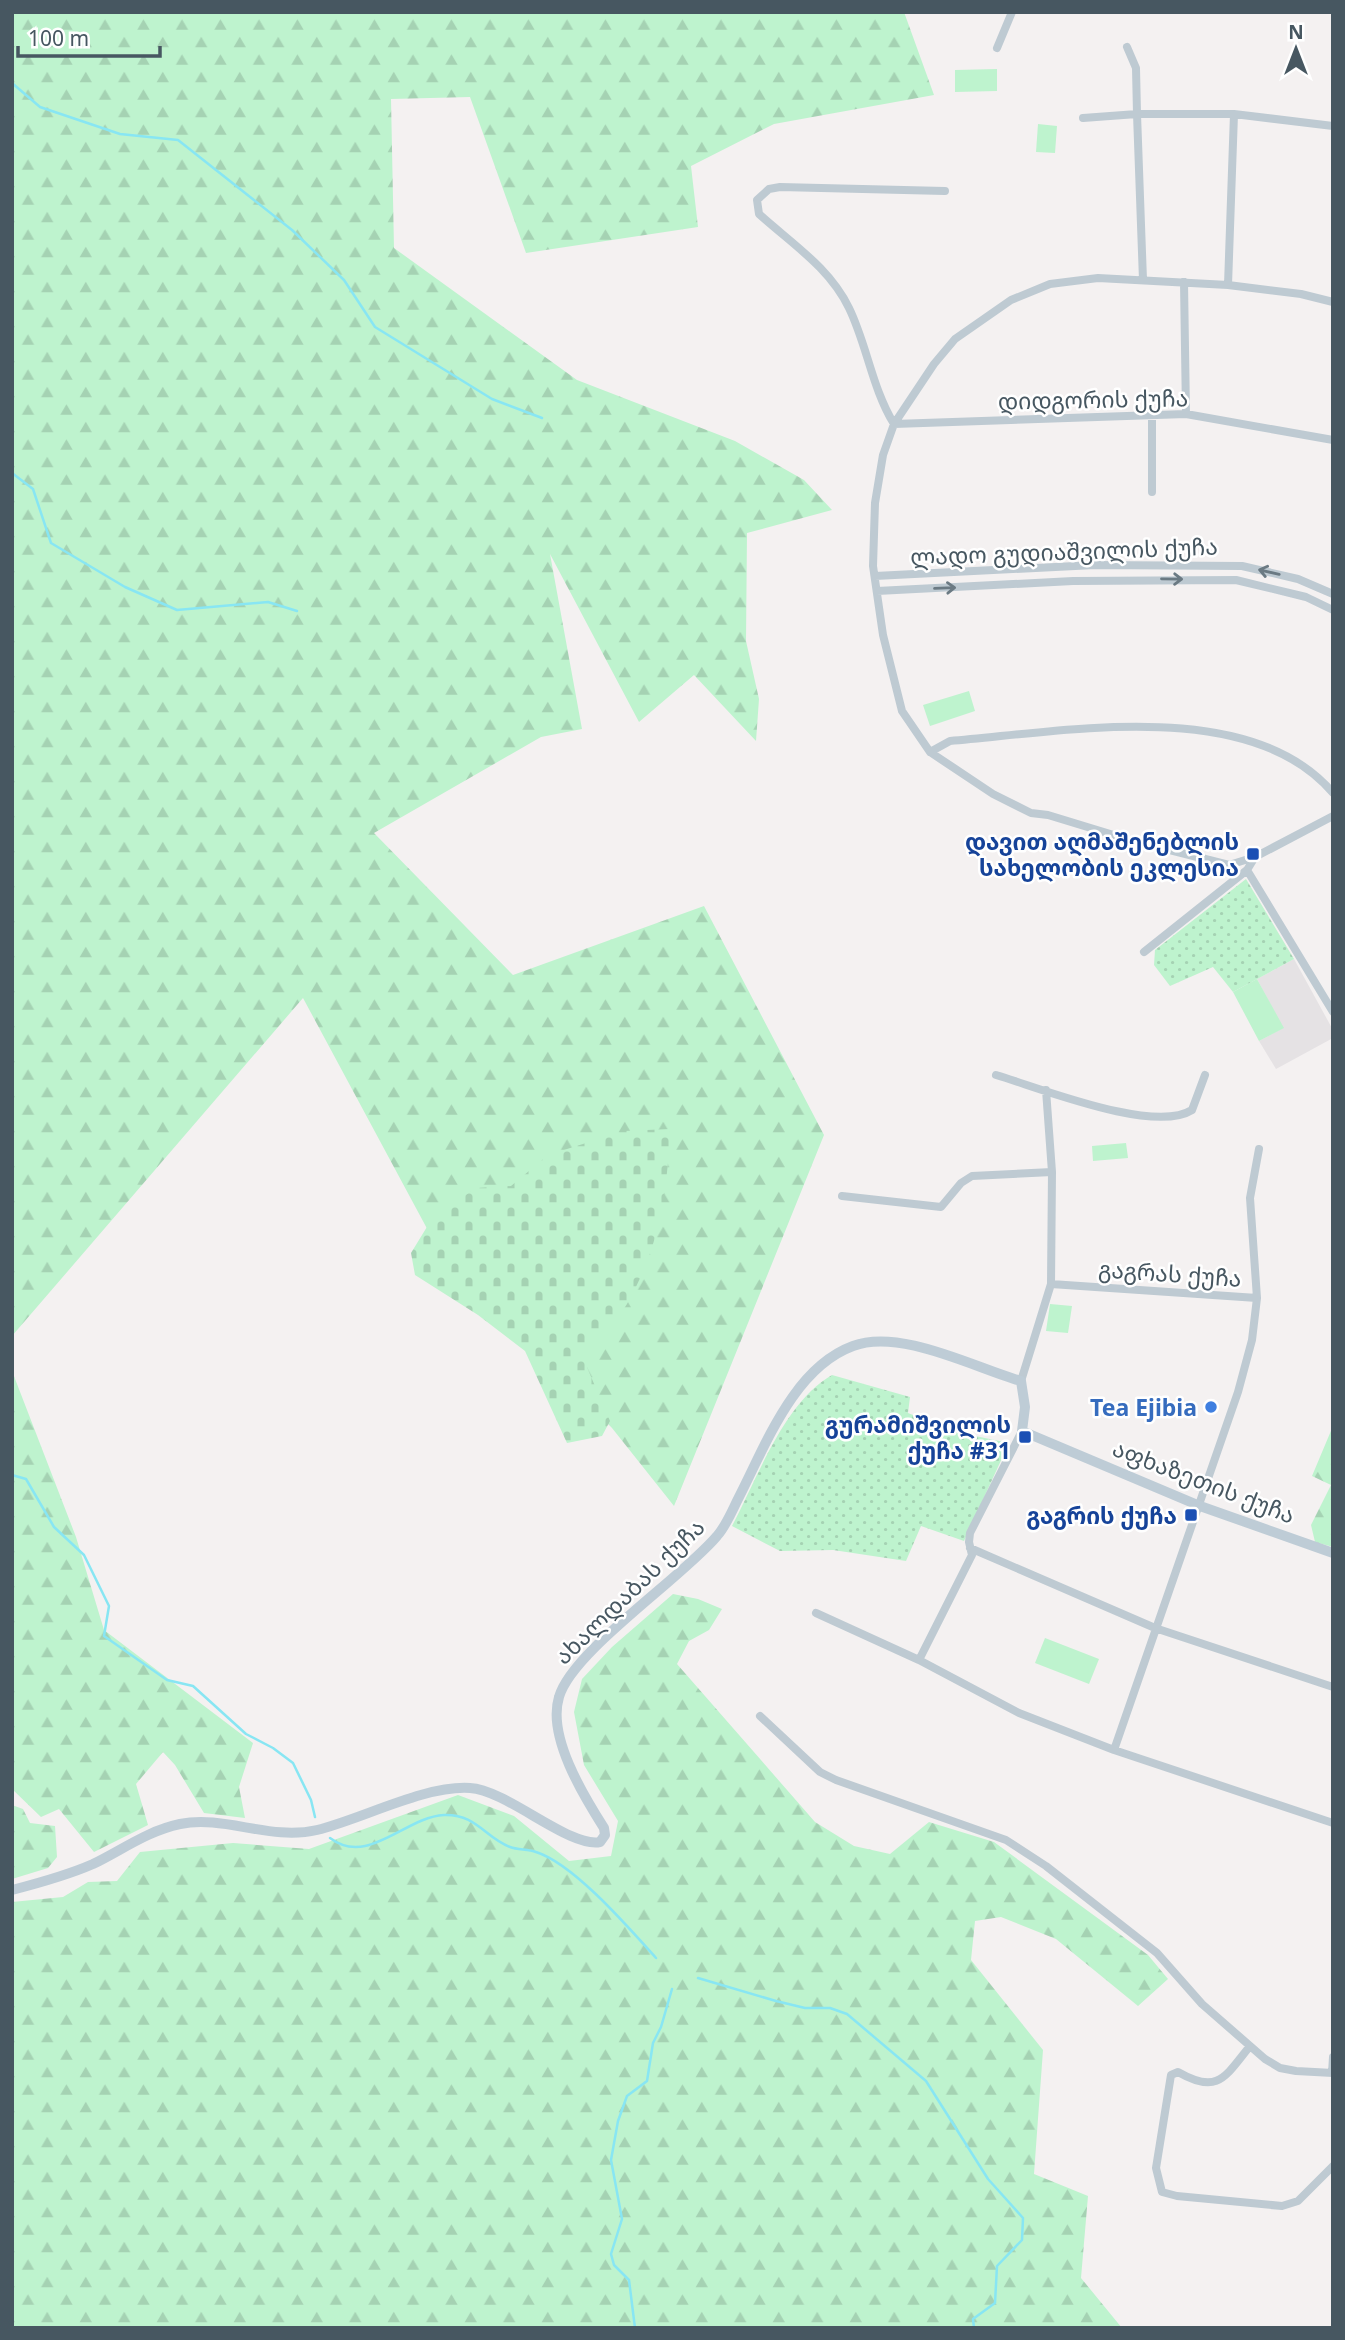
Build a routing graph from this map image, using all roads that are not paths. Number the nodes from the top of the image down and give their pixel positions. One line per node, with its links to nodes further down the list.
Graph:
1 (1012, 12): 3 (street)
2 (1127, 47): 4 (street)
3 (997, 48)
4 (1136, 114): 5 (street); 6 (street); 9 (street)
5 (1234, 114): 7 (street); 11 (street)
6 (1083, 118)
7 (1333, 126)
8 (945, 191): 15 (street)
9 (1143, 280): 10 (street); 15 (street)
10 (1184, 282): 11 (street); 13 (street)
11 (1228, 285): 12 (street)
12 (1333, 302)
13 (1186, 414): 14 (street, დიდგორის ქუჩა); 16 (street, დიდგორის ქუჩა)
14 (1152, 415): 15 (street, დიდგორის ქუჩა); 17 (street)
15 (894, 424): 20 (street)
16 (1333, 440)
17 (1152, 492)
18 (1219, 565): 19 (street, ლადო გუდიაშვილის ქუჩა); 21 (street); 24 (street, ლადო გუდიაშვილის ქუჩა, one-way to 18)
19 (1007, 569): 20 (street, ლადო გუდიაშვილის ქუჩა); 22 (street)
20 (875, 576): 23 (street)
21 (1219, 580): 22 (street, ლადო გუდიაშვილის ქუჩა, one-way to 21); 25 (street, ლადო გუდიაშვილის ქუჩა)
22 (1008, 585): 23 (street, ლადო გუდიაშვილის ქუჩა, one-way to 22)
23 (877, 591): 26 (street)
24 (1333, 594)
25 (1333, 611)
26 (930, 752): 27 (street); 29 (street)
27 (1333, 793)
28 (1333, 816): 29 (street)
29 (1255, 857): 30 (street)
30 (1247, 870): 31 (street); 32 (street)
31 (1144, 952)
32 (1333, 1012)
33 (996, 1075): 35 (street)
34 (1205, 1075): 35 (street)
35 (1046, 1090): 37 (street)
36 (1259, 1149): 40 (street)
37 (1052, 1172): 38 (street); 39 (street)
38 (842, 1196)
39 (1051, 1284): 40 (street, გაგრას ქუჩა); 41 (street)
40 (1257, 1298): 43 (street, გაგრას ქუჩა)
41 (1021, 1381): 42 (street); 53 (street, ახალდაბას ქუჩა)
42 (1022, 1431): 43 (street, აფხაზეთის ქუჩა); 44 (street)
43 (1200, 1506): 45 (street, აფხაზეთის ქუჩა); 47 (street, გაგრას ქუჩა)
44 (970, 1548): 47 (street); 48 (street)
45 (1333, 1553)
46 (816, 1613): 48 (street)
47 (1155, 1628): 49 (street); 51 (street, გაგრას ქუჩა)
48 (919, 1660): 51 (street)
49 (1333, 1687)
50 (760, 1716): 54 (street)
51 (1114, 1750): 52 (street)
52 (1333, 1823)
53 (12, 1890)
54 (1250, 2046): 56 (street); 57 (street)
55 (1333, 2057): 56 (street)
56 (1333, 2073)
57 (1333, 2166)

